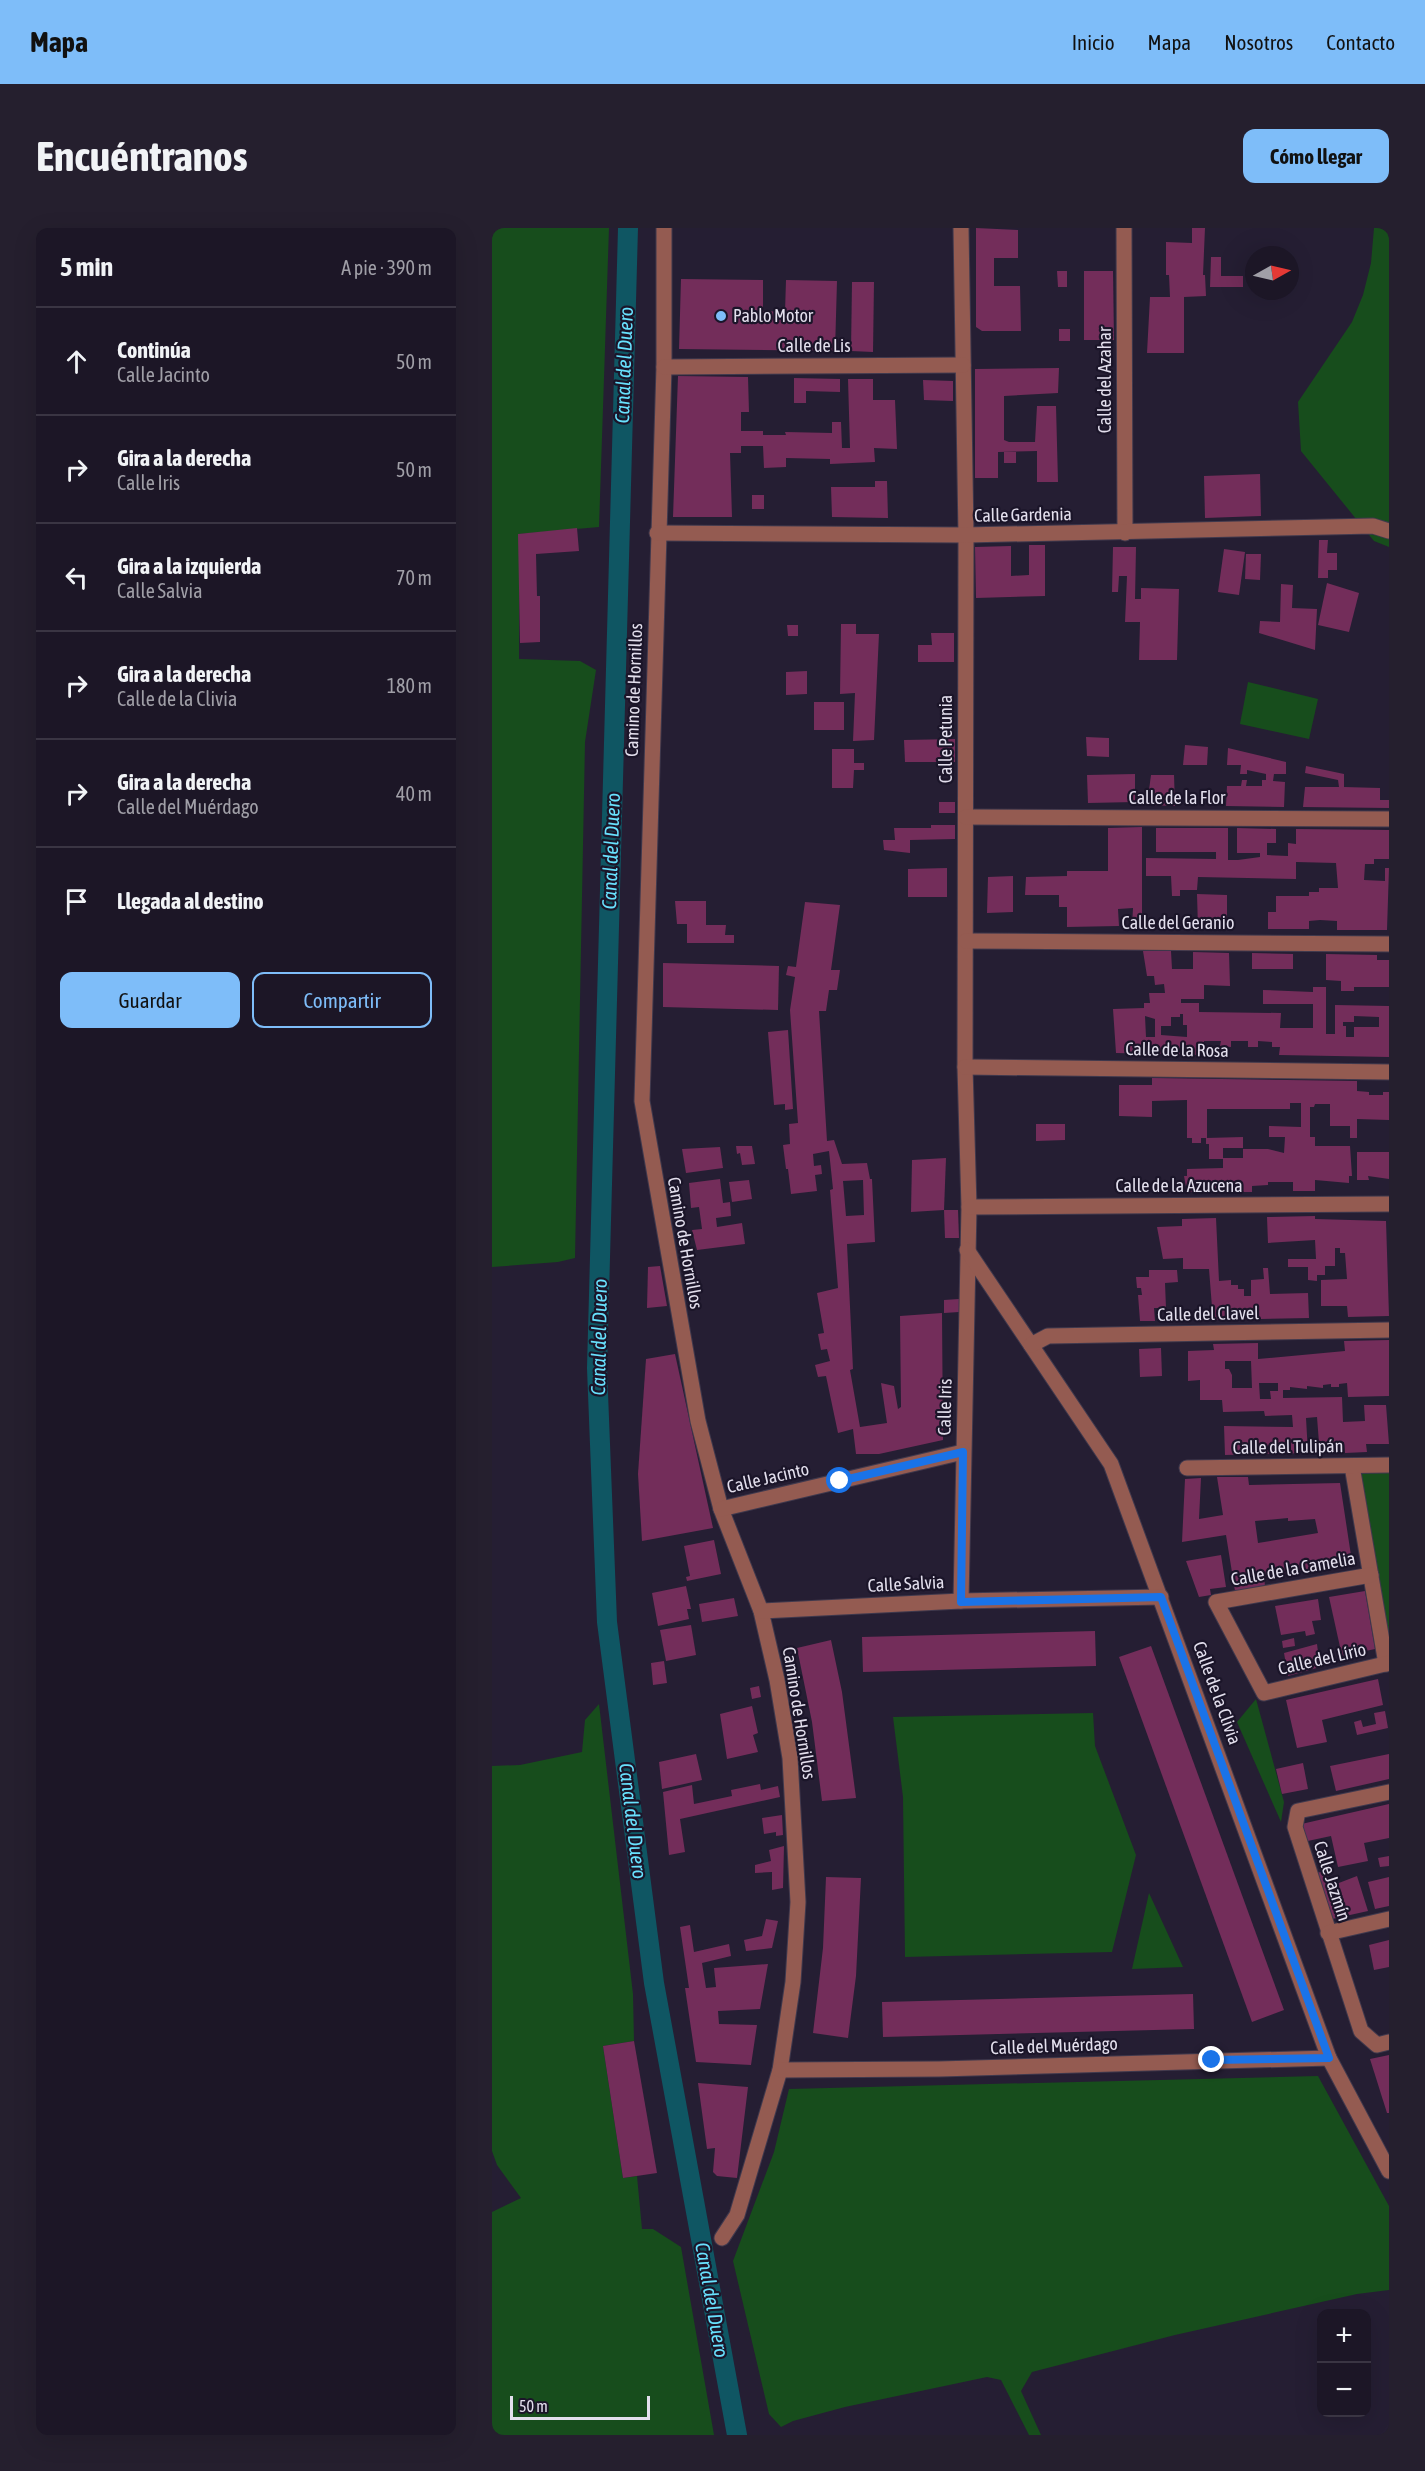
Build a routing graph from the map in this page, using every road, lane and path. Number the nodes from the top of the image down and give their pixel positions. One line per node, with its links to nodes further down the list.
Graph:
1 (664, 228): 5 (street, Camino de Hornillos)
2 (961, 228): 4 (street, Calle Petunia)
3 (1124, 228): 8 (street, Calle del Azahar)
4 (963, 365): 5 (street, Calle de Lis); 9 (street, Calle Petunia)
5 (664, 367): 7 (street, Camino de Hornillos)
6 (1389, 531): 8 (street, Calle Gardenia)
7 (657, 533): 9 (street, Calle Gardenia); 25 (street, Camino de Hornillos)
8 (1125, 533): 9 (street, Calle Gardenia)
9 (966, 536): 10 (street, Calle Petunia)
10 (966, 817): 11 (street, Calle de la Flor); 12 (street, Calle Petunia)
11 (1389, 819)
12 (966, 941): 13 (street, Calle del Geranio); 14 (street, Calle Petunia)
13 (1389, 944)
14 (965, 1067): 15 (street, Calle de la Rosa); 17 (street, Calle Petunia)
15 (1389, 1072)
16 (1389, 1204): 17 (street, Calle de la Azucena)
17 (969, 1207): 18 (street, Calle Petunia)
18 (967, 1250): 20 (street, Calle de la Clivia); 21 (street, Calle Iris)
19 (1389, 1330): 20 (street, Calle del Clavel)
20 (1031, 1345): 27 (street, Calle de la Clivia)
21 (963, 1452): 25 (street, Calle Jacinto); 28 (street, Calle Iris)
22 (1352, 1466): 23 (street, Calle del Tulipán); 24 (street, Calle del Tulipán); 26 (street)
23 (1389, 1466)
24 (1187, 1468)
25 (721, 1509): 29 (street, Camino de Hornillos)
26 (1371, 1575): 30 (street); 31 (street, Calle de la Camelia)
27 (1161, 1597): 28 (street, Calle Salvia); 36 (street, Calle de la Clivia)
28 (961, 1602): 29 (street, Calle Salvia)
29 (761, 1611): 37 (street, Camino de Hornillos)
30 (1388, 1663): 31 (street, Calle del Lírio)
31 (1263, 1693)
32 (1389, 1792): 34 (street, Calle Jazmín)
33 (1389, 1919): 34 (street)
34 (1328, 1933): 35 (street, Calle Jazmín)
35 (1383, 2043)
36 (1329, 2058): 37 (street, Calle del Muérdago); 38 (street, Calle de la Clivia)
37 (780, 2070): 39 (street, Camino de Hornillos)
38 (1389, 2171)
39 (723, 2238)

